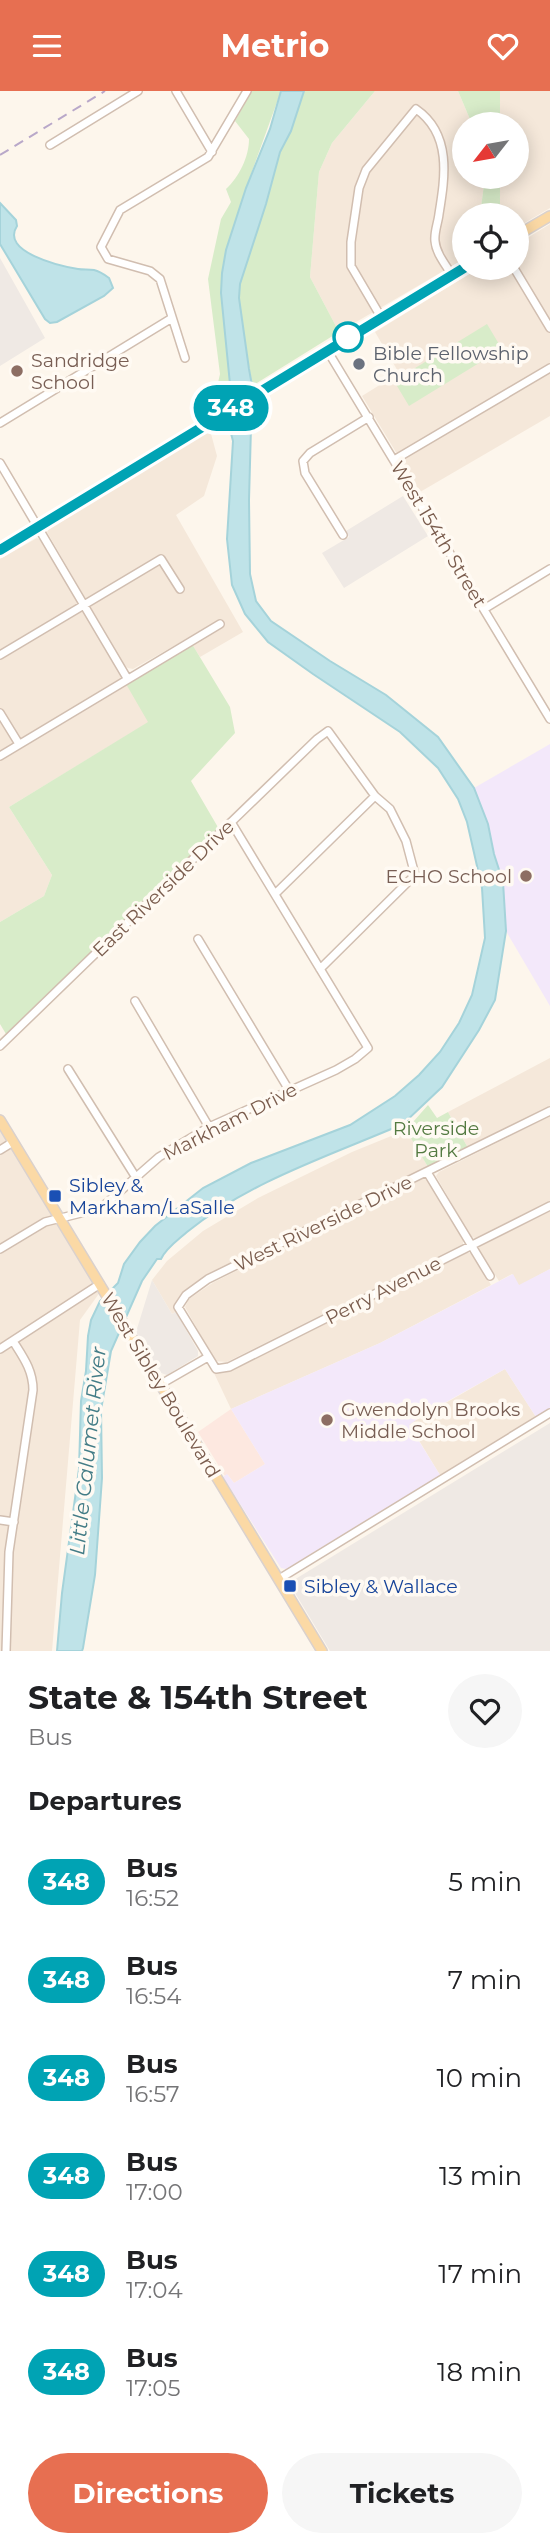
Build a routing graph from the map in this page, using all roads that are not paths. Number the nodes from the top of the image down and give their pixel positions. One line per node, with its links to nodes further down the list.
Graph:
1 (138, 91): 4 (street)
2 (176, 91): 5 (street)
3 (247, 91): 5 (street)
4 (50, 145)
5 (212, 152): 11 (street)
6 (550, 216): 7 (main road)
7 (529, 228)
8 (452, 275): 10 (main road); 10 (street)
9 (521, 280): 12 (street)
10 (381, 317): 13 (main road)
11 (172, 318): 14 (street); 17 (street)
12 (550, 328)
13 (327, 350): 16 (street, West 154th Street); 20 (main road)
14 (185, 358)
15 (550, 368): 18 (street)
16 (369, 417): 18 (street, West 154th Street); 21 (street)
17 (0, 423)
18 (394, 460): 26 (street, West 154th Street)
19 (0, 463): 20 (street)
20 (38, 527): 22 (main road); 25 (street)
21 (343, 535)
22 (0, 550)
23 (550, 569): 26 (street)
24 (180, 589): 25 (street)
25 (84, 606): 28 (street); 29 (street)
26 (484, 609): 31 (street, West 154th Street)
27 (220, 624): 29 (street)
28 (0, 655)
29 (127, 678): 32 (street)
30 (0, 713): 32 (street)
31 (550, 719)
32 (19, 744): 33 (street)
33 (0, 756)
34 (375, 796): 35 (street, East Riverside Drive); 36 (street); 38 (street)
35 (231, 822): 36 (street); 40 (street, East Riverside Drive)
36 (275, 894): 38 (street)
37 (198, 939): 42 (street)
38 (320, 969): 42 (street, Markham Drive)
39 (135, 1001): 45 (street)
40 (0, 1046)
41 (68, 1069): 49 (street)
42 (289, 1090): 45 (street, Markham Drive)
43 (550, 1111): 48 (street, West Riverside Drive)
44 (0, 1120): 46 (main road, West Sibley Boulevard)
45 (209, 1127): 49 (street, Markham Drive)
46 (13, 1142): 47 (street); 51 (main road, West Sibley Boulevard)
47 (0, 1150)
48 (427, 1172): 52 (street); 58 (street, West Riverside Drive)
49 (135, 1176): 51 (street, Markham Drive)
50 (550, 1206): 52 (street, Perry Avenue)
51 (60, 1219): 53 (street, Markham Drive); 55 (main road, West Sibley Boulevard)
52 (472, 1245): 54 (street); 58 (street, Perry Avenue)
53 (0, 1249)
54 (490, 1276)
55 (101, 1286): 56 (street); 59 (main road, West Sibley Boulevard)
56 (13, 1341): 57 (street); 62 (street)
57 (0, 1349)
58 (208, 1357): 59 (street)
59 (161, 1384): 63 (main road, West Sibley Boulevard)
60 (550, 1413): 63 (street)
61 (0, 1520): 62 (street)
62 (14, 1522): 64 (street)
63 (279, 1579): 66 (main road, West Sibley Boulevard)
64 (4, 1593): 65 (street)
65 (6, 1651)
66 (322, 1651)

